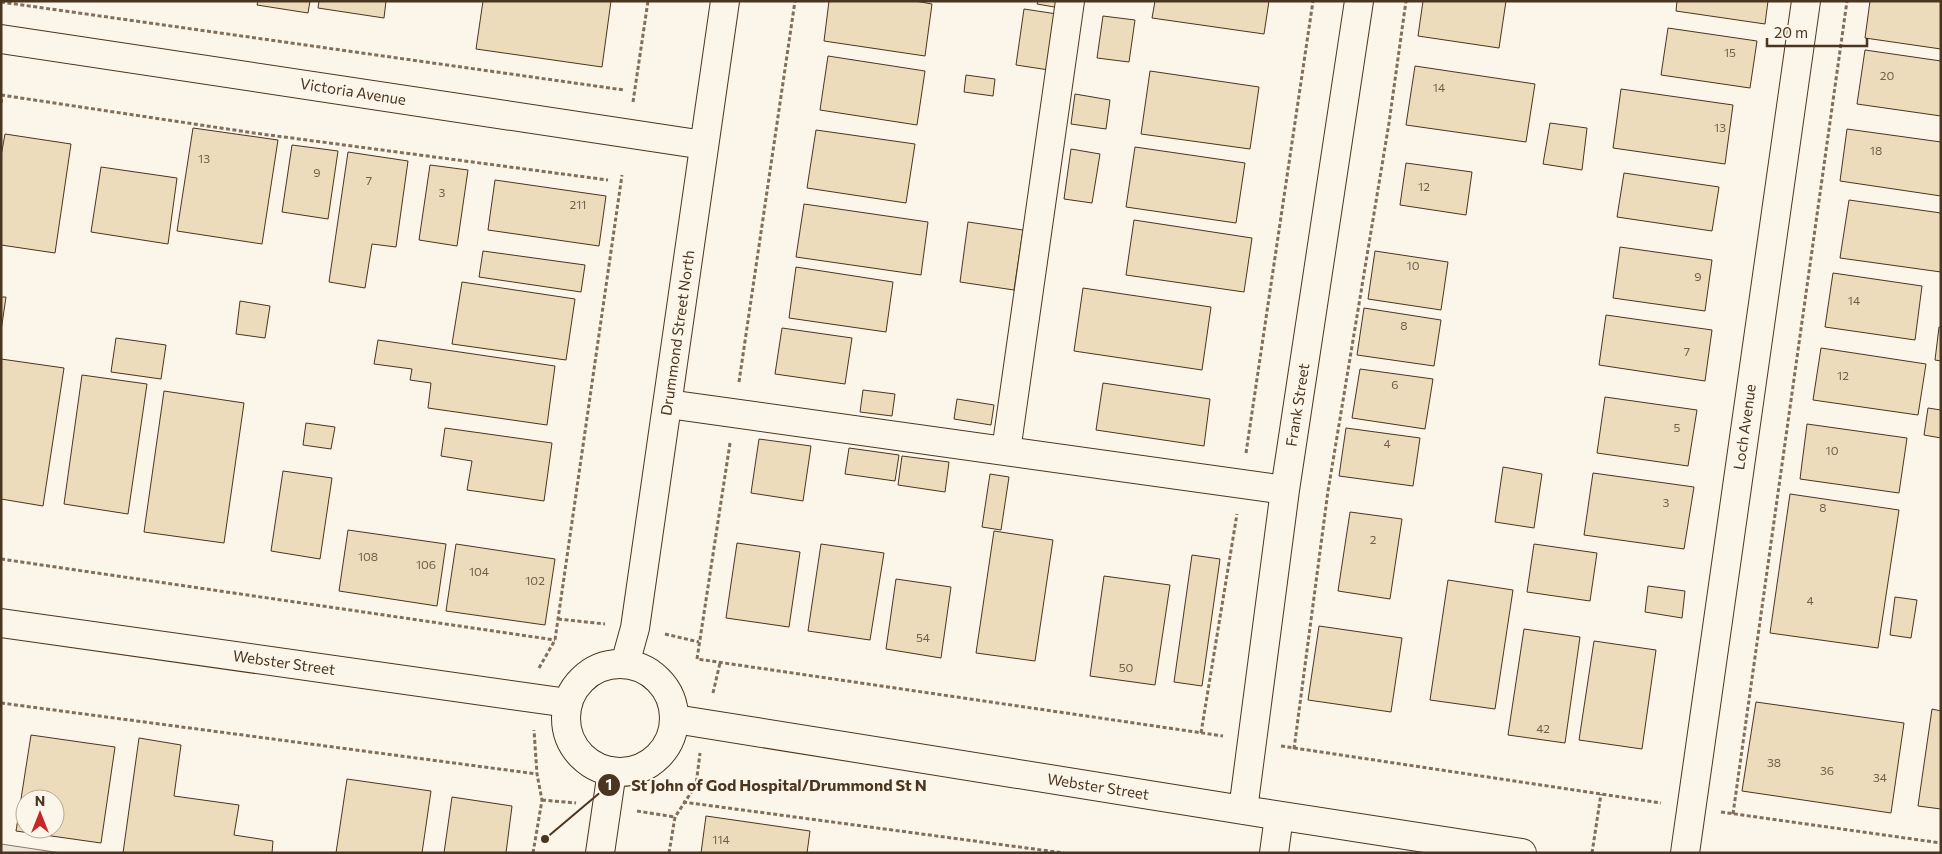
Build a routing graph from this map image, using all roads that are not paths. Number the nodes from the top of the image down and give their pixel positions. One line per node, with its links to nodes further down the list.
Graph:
1 (725, 1): 6 (street, Drummond Street North)
2 (1070, 1): 8 (street)
3 (1359, 1): 9 (street, Frank Street)
4 (1806, 1): 20 (street, Loch Avenue)
5 (1, 39): 6 (street, Victoria Avenue)
6 (704, 145): 7 (street, Drummond Street North)
7 (668, 404): 8 (street); 11 (street, Drummond Street North)
8 (1006, 451): 9 (street)
9 (1285, 490): 15 (street, Frank Street)
10 (1, 623): 12 (street, Webster Street)
11 (625, 664): 12 (street); 13 (street)
12 (568, 703): 14 (street)
13 (675, 719): 14 (street); 15 (street, Webster Street)
14 (612, 771): 17 (street)
15 (1243, 810): 16 (street, Webster Street)
16 (1279, 816): 18 (street); 19 (street, Webster Street)
17 (600, 853)
18 (1274, 853)
19 (1522, 853)
20 (1685, 853)

